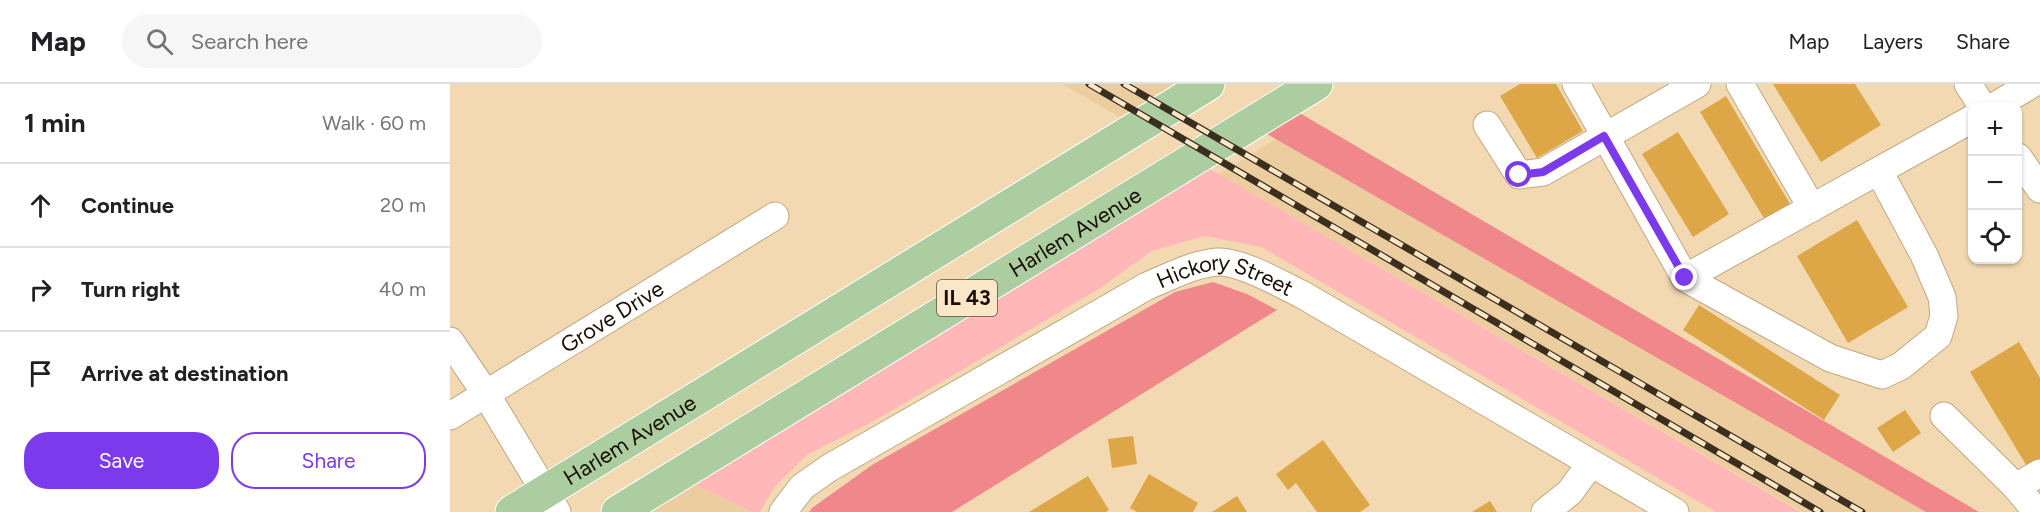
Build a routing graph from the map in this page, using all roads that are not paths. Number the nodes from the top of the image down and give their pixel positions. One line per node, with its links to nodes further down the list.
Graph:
1 (1208, 84): 26 (main road, Harlem Avenue / IL 43)
2 (1316, 84): 28 (main road, Harlem Avenue / IL 43)
3 (1576, 84): 12 (street)
4 (1697, 84): 12 (street)
5 (1740, 84): 16 (street)
6 (1968, 84): 8 (street)
7 (2032, 84): 9 (street)
8 (1979, 102)
9 (2002, 102)
10 (1968, 121): 14 (street)
11 (1487, 125): 12 (street)
12 (1604, 136): 18 (street)
13 (2022, 163): 15 (street)
14 (1879, 171): 16 (street); 18 (street)
15 (2040, 189)
16 (1812, 208): 18 (street)
17 (775, 216): 20 (street, Grove Drive)
18 (1685, 278)
19 (450, 341): 20 (street)
20 (486, 394): 21 (street, Grove Drive); 26 (street)
21 (450, 416)
22 (1944, 416): 25 (street)
23 (1591, 463): 29 (street, Hickory Street); 30 (street); 31 (street, Hickory Street)
24 (2040, 473): 25 (street)
25 (2016, 487): 32 (street)
26 (551, 502): 27 (main road, Harlem Avenue / IL 43)
27 (512, 512)
28 (618, 512)
29 (783, 512)
30 (1545, 512)
31 (1675, 512)
32 (2037, 512)

